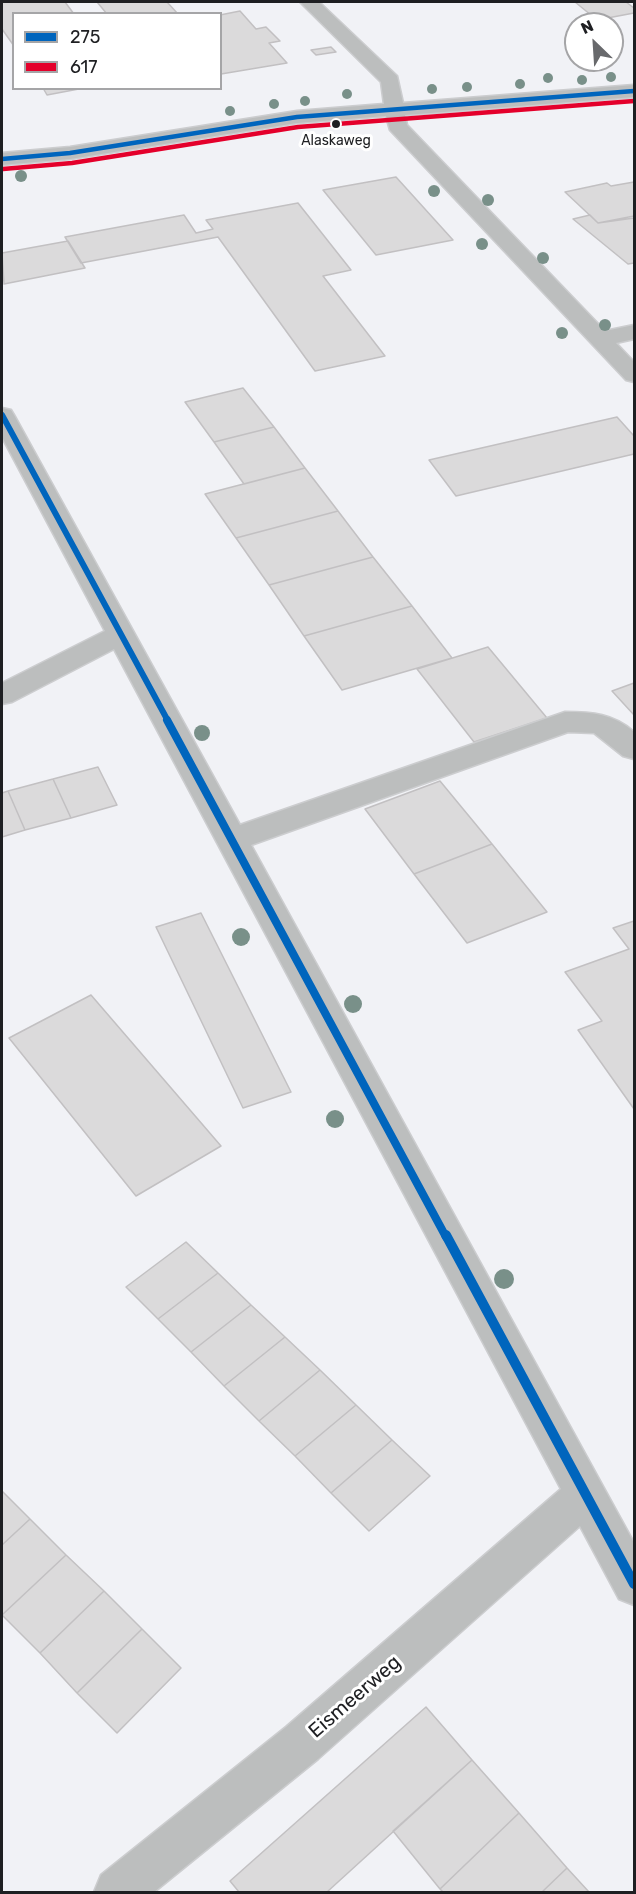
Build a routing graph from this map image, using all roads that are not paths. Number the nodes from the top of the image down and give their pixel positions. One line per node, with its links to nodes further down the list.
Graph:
1 (309, 2): 3 (street)
2 (634, 91): 3 (street)
3 (393, 109): 4 (street); 6 (street)
4 (2, 159)
5 (634, 332): 6 (street)
6 (600, 339): 7 (street)
7 (634, 375)
8 (2, 415): 9 (street)
9 (121, 634): 10 (street); 12 (street)
10 (2, 694)
11 (634, 749): 12 (street)
12 (232, 840): 13 (street)
13 (585, 1495): 14 (street); 15 (street, Eismeerweg)
14 (634, 1584)
15 (118, 1893)

